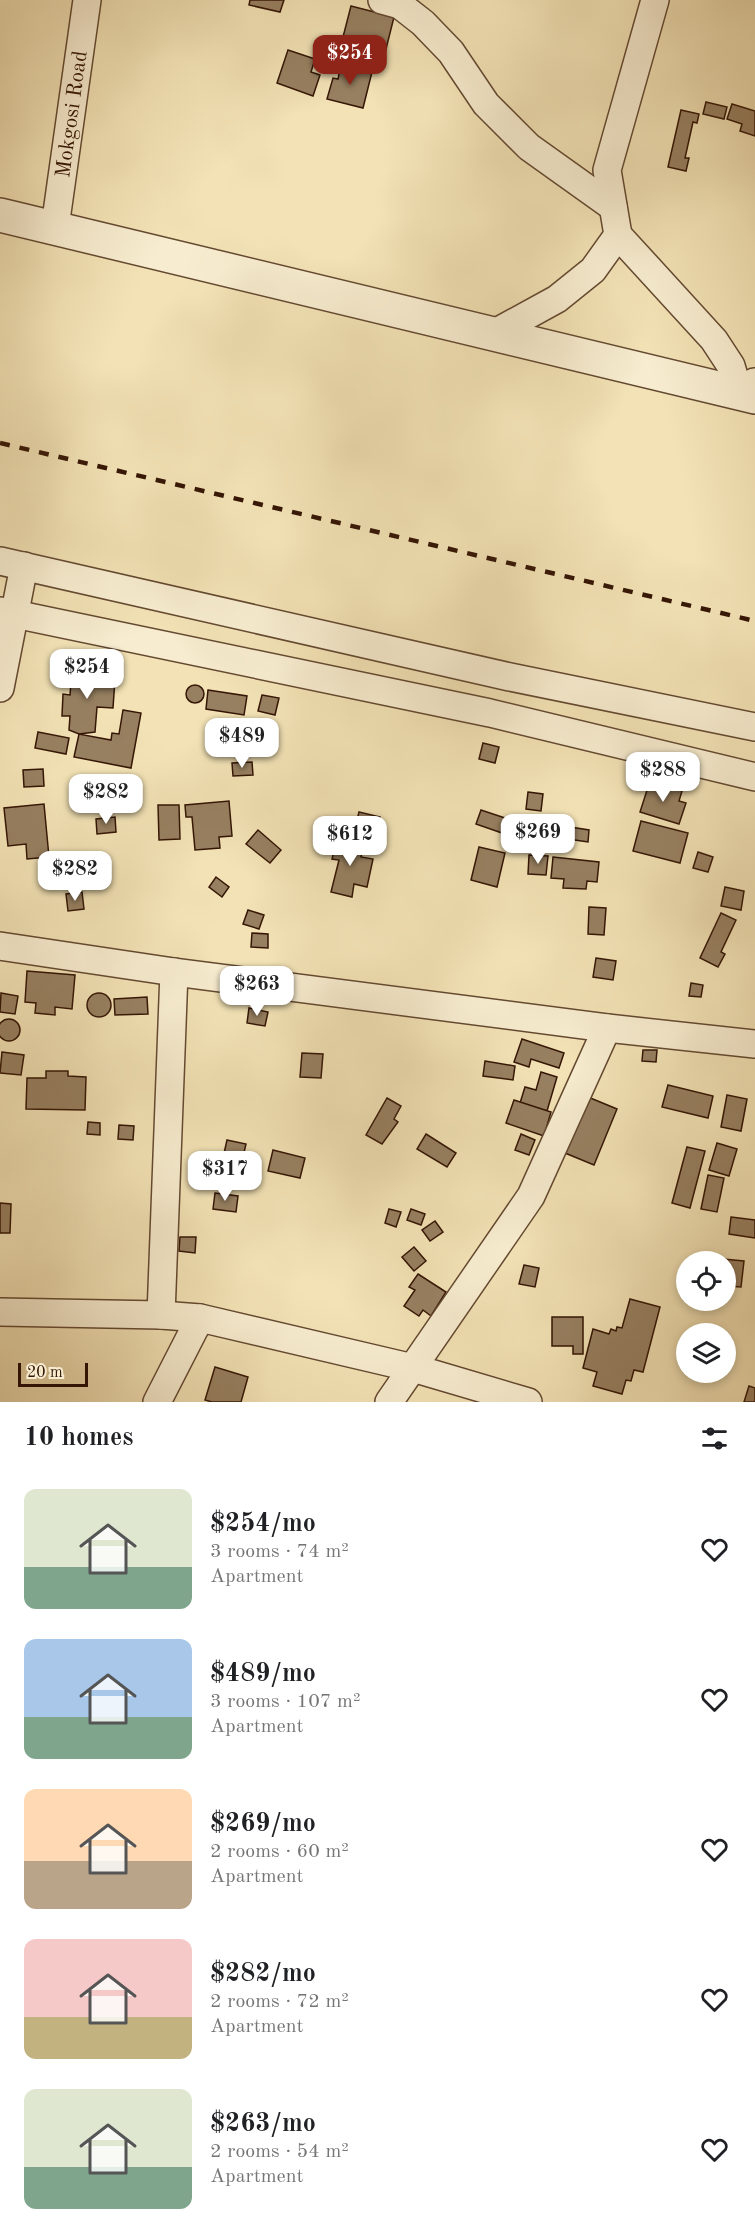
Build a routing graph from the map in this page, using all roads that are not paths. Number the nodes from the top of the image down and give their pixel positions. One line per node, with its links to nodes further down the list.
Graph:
1 (87, 0): 6 (street, Mokgosi Road)
2 (382, 0): 4 (street)
3 (655, 0): 4 (street)
4 (613, 207): 7 (street)
5 (0, 215): 6 (street)
6 (55, 227): 8 (street)
7 (618, 235): 8 (street); 9 (street)
8 (493, 334): 9 (street)
9 (750, 390)
10 (12, 564): 11 (street); 13 (street)
11 (8, 613): 12 (street); 14 (street)
12 (0, 688)
13 (755, 727)
14 (755, 777)
15 (0, 946): 16 (street)
16 (174, 972): 17 (street); 20 (street)
17 (607, 1028): 18 (street); 22 (street)
18 (755, 1044)
19 (0, 1312): 20 (street)
20 (161, 1315): 21 (street)
21 (200, 1318): 22 (street); 23 (street)
22 (413, 1368): 24 (street); 25 (street)
23 (157, 1402)
24 (389, 1402)
25 (528, 1402)

